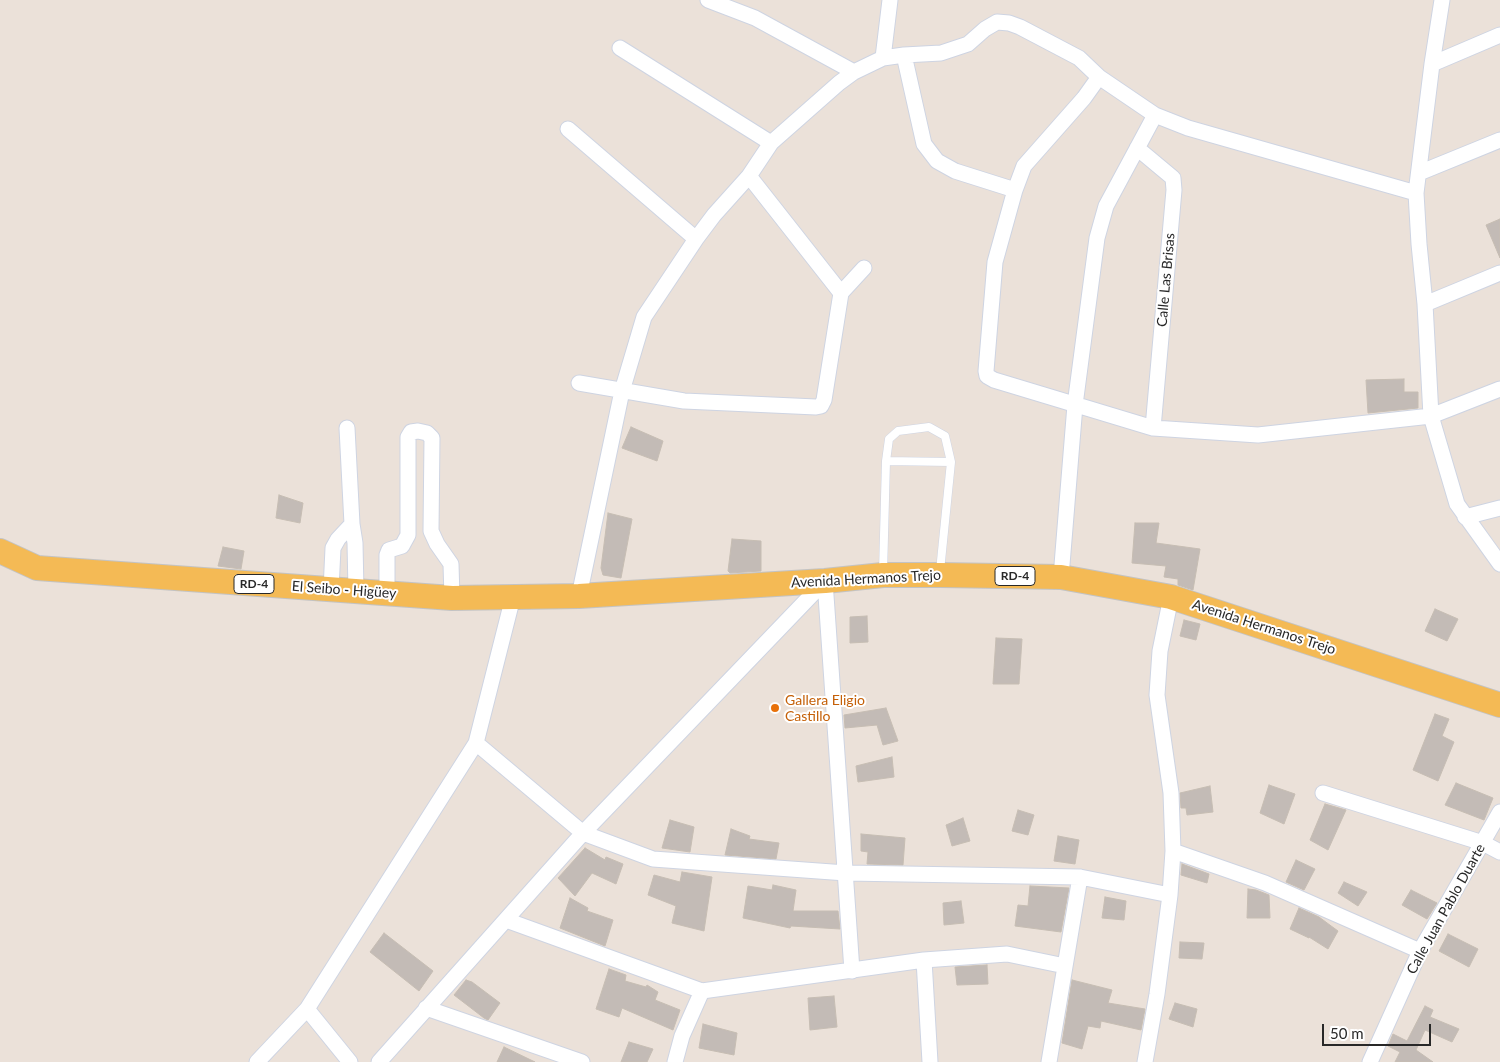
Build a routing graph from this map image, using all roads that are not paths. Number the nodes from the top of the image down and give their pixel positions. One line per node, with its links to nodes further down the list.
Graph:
1 (708, 0): 9 (street)
2 (890, 0): 7 (street)
3 (1442, 0): 8 (street)
4 (1500, 35): 8 (street)
5 (620, 48): 14 (street)
6 (904, 55): 7 (street); 10 (street); 18 (street)
7 (883, 58): 9 (street)
8 (1432, 64): 16 (street)
9 (854, 72): 14 (street)
10 (1099, 77): 11 (street); 18 (street)
11 (1155, 115): 15 (street); 19 (street)
12 (568, 129): 20 (street)
13 (1500, 140): 16 (street)
14 (771, 142): 17 (street)
15 (1137, 148): 28 (street); 31 (street, Calle Las Brisas)
16 (1419, 173): 19 (street)
17 (750, 176): 20 (street); 23 (street)
18 (1014, 190): 28 (street)
19 (1416, 193): 24 (street)
20 (696, 239): 27 (street)
21 (864, 268): 23 (street)
22 (1500, 273): 24 (street)
23 (841, 293): 27 (street)
24 (1425, 304): 29 (street)
25 (579, 383): 27 (street)
26 (1500, 389): 29 (street)
27 (622, 391): 48 (street)
28 (1075, 405): 31 (street); 43 (street)
29 (1431, 416): 31 (street); 35 (street)
30 (347, 428): 36 (street)
31 (1153, 428)
32 (886, 461): 33 (lane); 33 (lane); 41 (lane)
33 (950, 462): 42 (lane)
34 (1500, 508): 35 (street)
35 (1465, 517): 40 (street)
36 (352, 524): 45 (street); 46 (street)
37 (409, 527): 38 (street); 38 (street); 47 (street)
38 (431, 531): 51 (street)
39 (0, 551): 45 (main road, El Seibo - Higüey / RD-4)
40 (1500, 564)
41 (883, 575): 42 (main road, Avenida Hermanos Trejo / RD-4); 44 (main road, Avenida Hermanos Trejo / RD-4)
42 (940, 575): 43 (main road, Avenida Hermanos Trejo / RD-4)
43 (1061, 577): 50 (main road, Avenida Hermanos Trejo / RD-4)
44 (825, 581): 48 (main road, Avenida Hermanos Trejo / RD-4); 56 (street); 60 (street)
45 (332, 590): 46 (main road, El Seibo - Higüey / RD-4)
46 (356, 591): 47 (main road, El Seibo - Higüey / RD-4)
47 (387, 593): 51 (main road, El Seibo - Higüey / RD-4)
48 (579, 596): 49 (main road, Avenida Hermanos Trejo / RD-4)
49 (513, 597): 51 (main road, El Seibo - Higüey / RD-4); 53 (street)
50 (1171, 597): 52 (main road, Avenida Hermanos Trejo / RD-4); 58 (street)
51 (452, 598)
52 (1500, 705)
53 (476, 743): 56 (street); 69 (street)
54 (1323, 793): 57 (street)
55 (1500, 812): 57 (street, Calle Juan Pablo Duarte)
56 (584, 833): 60 (street); 63 (street)
57 (1482, 844): 59 (street); 64 (street, Calle Juan Pablo Duarte)
58 (1173, 851): 62 (street); 64 (street)
59 (1500, 852)
60 (846, 873): 61 (street); 67 (street)
61 (1080, 877): 62 (street); 66 (street)
62 (1170, 895): 78 (street)
63 (506, 920): 68 (street); 70 (street)
64 (1420, 951): 79 (street, Calle Juan Pablo Duarte)
65 (924, 960): 66 (street); 67 (street); 76 (street)
66 (1064, 966): 77 (street)
67 (852, 971): 68 (street)
68 (702, 991): 75 (street)
69 (307, 1008): 71 (street); 72 (street)
70 (426, 1008): 73 (street); 74 (street)
71 (257, 1062)
72 (350, 1062)
73 (379, 1062)
74 (582, 1062)
75 (675, 1062)
76 (930, 1062)
77 (1049, 1062)
78 (1145, 1062)
79 (1370, 1062)

